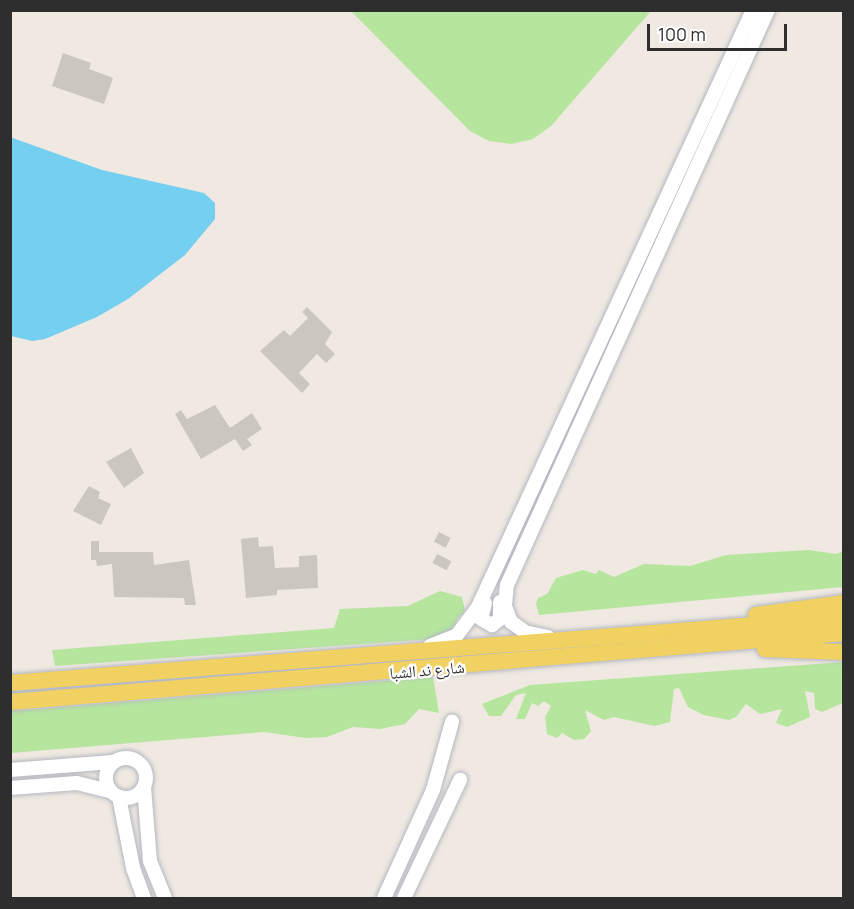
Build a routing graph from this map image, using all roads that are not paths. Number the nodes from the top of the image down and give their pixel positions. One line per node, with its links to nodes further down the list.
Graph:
1 (753, 10): 3 (street)
2 (768, 10): 3 (street)
3 (683, 178): 4 (street); 5 (street)
4 (500, 558): 5 (street); 12 (street)
5 (515, 566): 10 (street)
6 (843, 603): 8 (main road)
7 (843, 618): 8 (main road, شارع ند الشبا)
8 (703, 628): 10 (main road, شارع ند الشبا)
9 (843, 633): 11 (main road, شارع ند الشبا)
10 (559, 640): 12 (main road, شارع ند الشبا)
11 (720, 643): 13 (main road); 16 (main road, شارع ند الشبا)
12 (425, 648): 14 (main road, شارع ند الشبا)
13 (843, 652)
14 (213, 665): 15 (main road, شارع ند الشبا); 16 (main road)
15 (10, 683)
16 (182, 689): 17 (main road, شارع ند الشبا)
17 (10, 702)
18 (452, 722): 27 (street)
19 (114, 762): 20 (street); 22 (street); 24 (street)
20 (10, 770)
21 (460, 780): 28 (street)
22 (144, 787): 24 (street); 26 (street)
23 (10, 788): 24 (street)
24 (115, 794): 25 (street)
25 (144, 898)
26 (165, 898)
27 (384, 898)
28 (404, 898)

